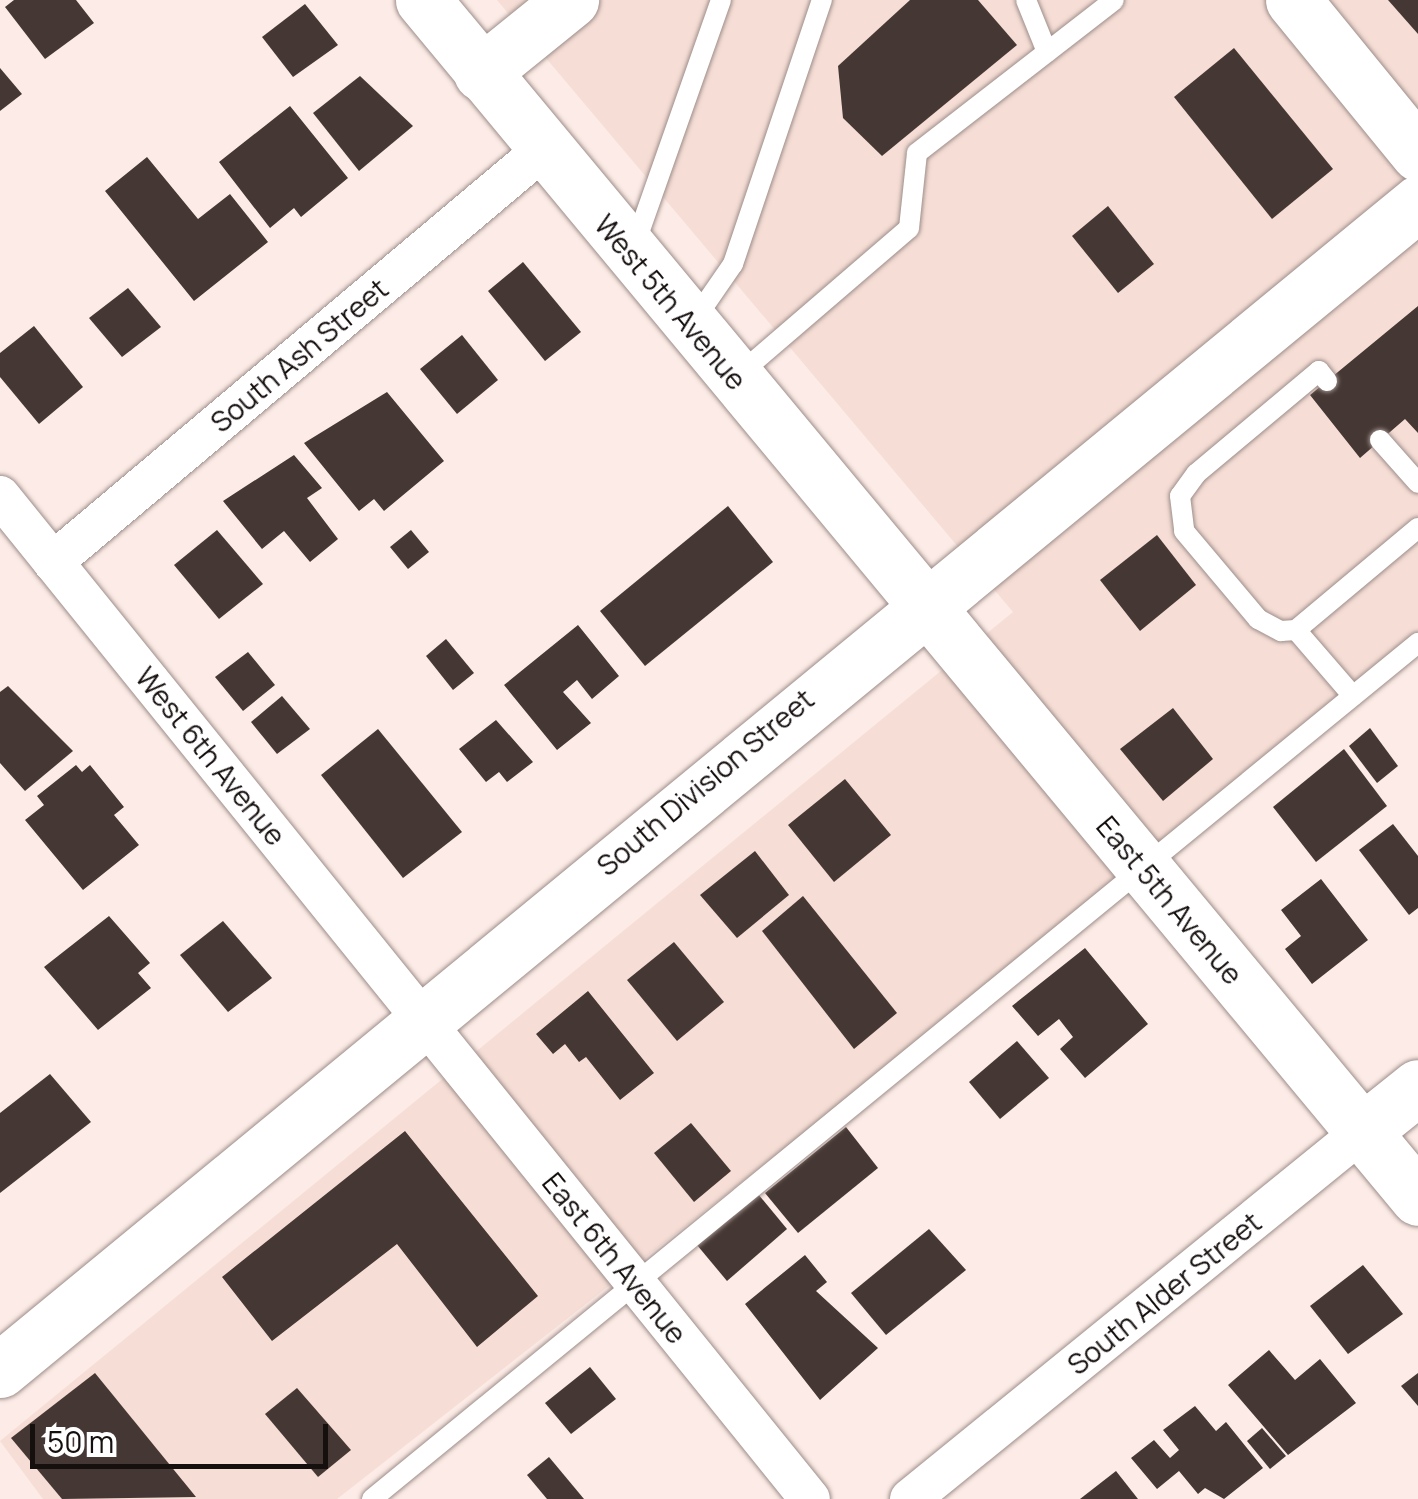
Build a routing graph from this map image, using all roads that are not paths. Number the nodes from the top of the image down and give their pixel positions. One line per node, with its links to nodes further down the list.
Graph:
1 (423, 0): 9 (main road, West 5th Avenue)
2 (570, 0): 9 (main road)
3 (722, 0): 13 (lane)
4 (822, 0): 14 (lane)
5 (1026, 0): 8 (lane)
6 (1114, 0): 8 (lane)
7 (1293, 0): 11 (main road)
8 (1047, 52): 15 (lane)
9 (482, 73): 10 (main road, West 5th Avenue)
10 (544, 148): 13 (main road, West 5th Avenue); 21 (street, South Ash Street)
11 (1418, 153)
12 (1418, 203): 22 (main road, South Division Street)
13 (632, 254): 14 (main road, West 5th Avenue)
14 (691, 325): 15 (main road, West 5th Avenue)
15 (734, 378): 22 (main road, West 5th Avenue)
16 (1327, 381): 23 (lane)
17 (1380, 440): 18 (lane)
18 (1418, 483)
19 (0, 496): 21 (street, West 6th Avenue)
20 (1418, 528): 23 (lane)
21 (54, 562): 27 (street, West 6th Avenue)
22 (921, 604): 26 (main road, East 5th Avenue); 27 (main road, South Division Street)
23 (1296, 630): 25 (lane)
24 (1418, 643): 25 (lane)
25 (1353, 696): 26 (lane)
26 (1143, 867): 29 (main road, East 5th Avenue); 31 (lane)
27 (422, 1016): 31 (street, East 6th Avenue); 32 (main road, South Division Street)
28 (1418, 1087): 29 (main road, South Alder Street)
29 (1363, 1132): 30 (main road, East 5th Avenue); 35 (street, South Alder Street)
30 (1418, 1198)
31 (638, 1288): 33 (lane); 34 (street, East 6th Avenue)
32 (0, 1370)
33 (372, 1499)
34 (810, 1499)
35 (910, 1499)

